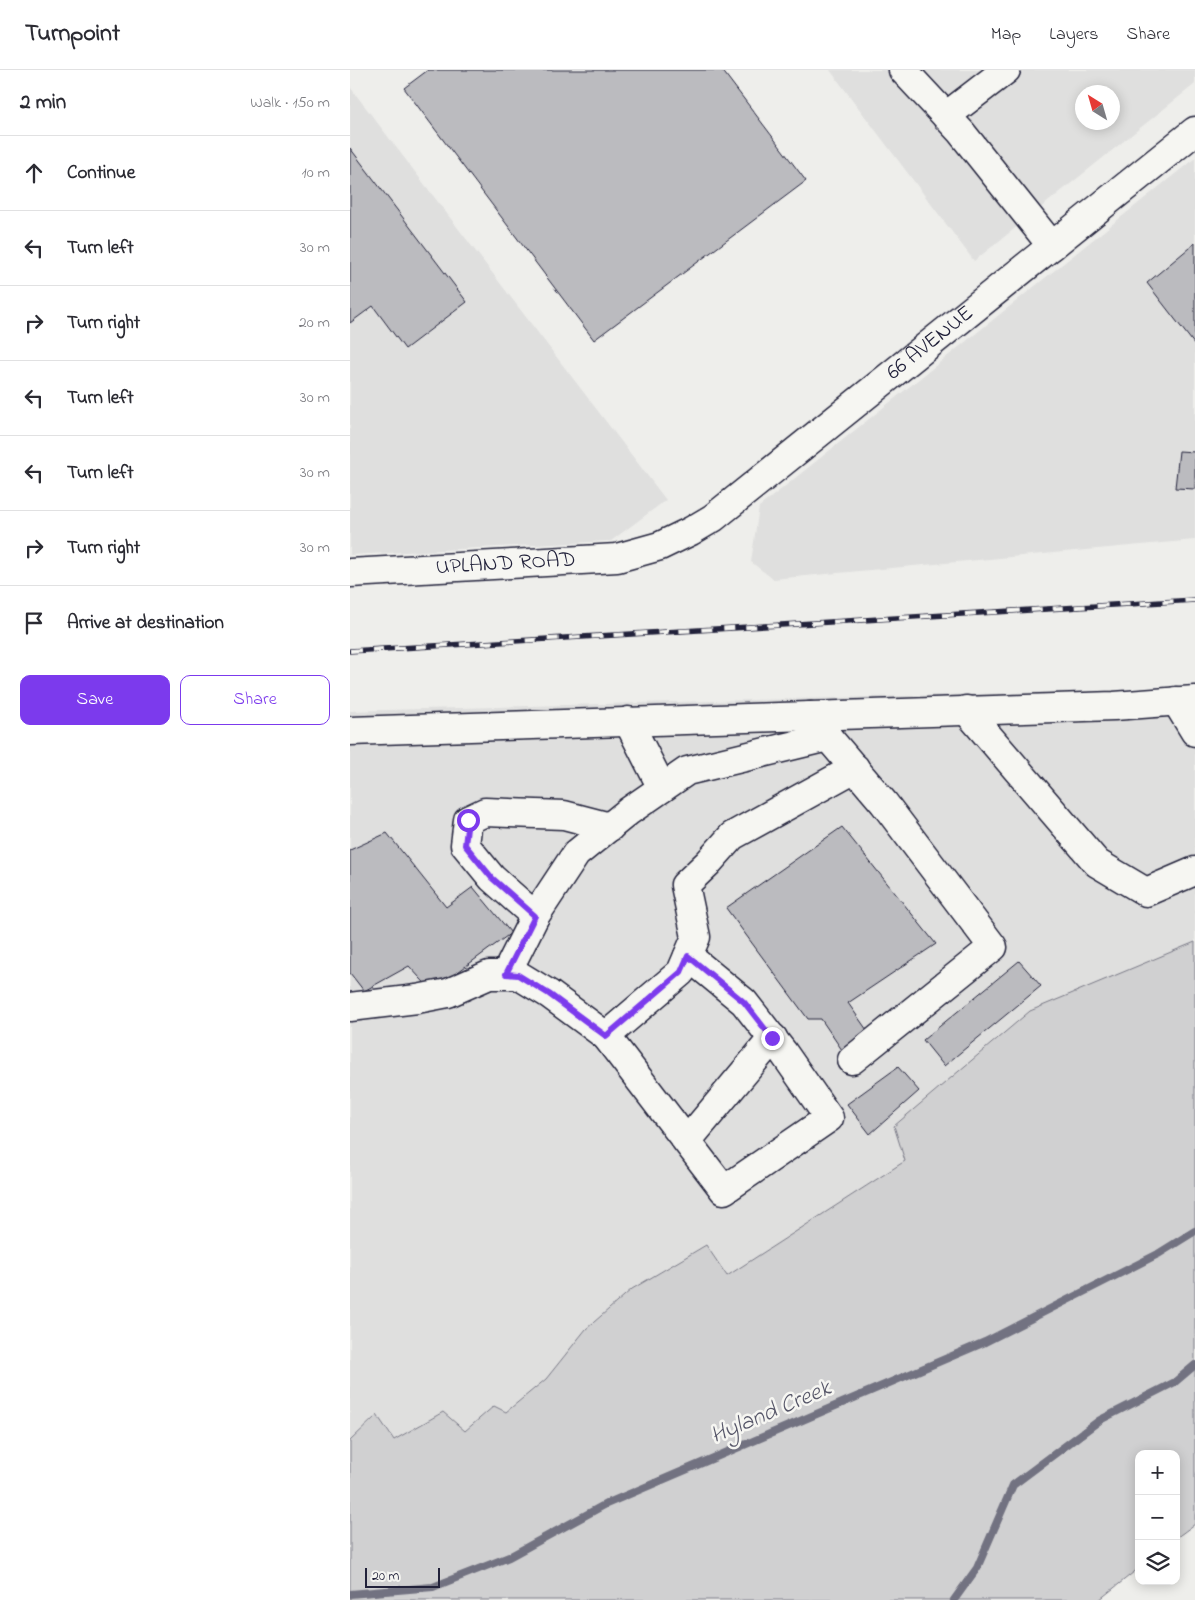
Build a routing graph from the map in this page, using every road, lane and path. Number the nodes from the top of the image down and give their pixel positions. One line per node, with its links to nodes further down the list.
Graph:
1 (903, 70): 3 (street)
2 (1006, 70): 3 (street)
3 (946, 116): 5 (street)
4 (1195, 131): 5 (street, 66 AVENUE)
5 (1052, 246): 6 (street, 66 AVENUE)
6 (660, 546): 7 (street, UPLAND ROAD)
7 (350, 573)
8 (1186, 701): 9 (street); 13 (street)
9 (966, 710): 10 (street); 18 (street)
10 (810, 716): 11 (street); 14 (street)
11 (628, 721): 12 (street); 16 (street)
12 (350, 731)
13 (1195, 732)
14 (828, 737): 15 (street); 16 (street)
15 (855, 768): 20 (street); 25 (street)
16 (662, 788): 17 (street)
17 (610, 827): 19 (street); 19 (street)
18 (1195, 871)
19 (535, 916): 21 (street)
20 (688, 956): 23 (street); 24 (street)
21 (506, 974): 22 (street); 23 (street)
22 (350, 1007)
23 (606, 1036): 26 (street)
24 (772, 1038): 26 (street); 26 (street)
25 (852, 1060)
26 (687, 1141)

